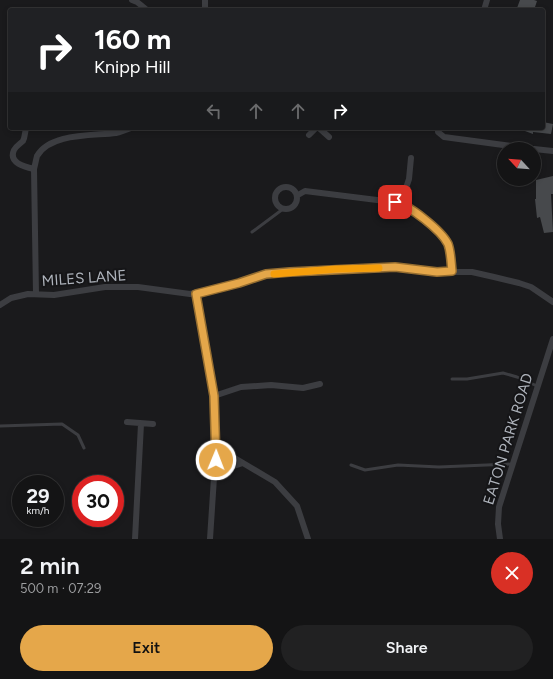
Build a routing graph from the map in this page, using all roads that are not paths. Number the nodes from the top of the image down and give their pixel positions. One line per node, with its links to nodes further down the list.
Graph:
1 (132, 0): 2 (street)
2 (144, 8)
3 (25, 130): 14 (street)
4 (124, 130): 14 (street)
5 (314, 130): 8 (street)
6 (321, 130): 9 (street)
7 (438, 130): 10 (street)
8 (309, 135)
9 (329, 138)
10 (497, 144)
11 (541, 150): 12 (street)
12 (553, 151)
13 (411, 158): 16 (street)
14 (34, 168): 20 (street)
15 (298, 195): 16 (street); 17 (street); 17 (street)
16 (401, 203): 19 (street)
17 (283, 209): 18 (lane)
18 (252, 232)
19 (452, 271): 21 (street, MILES LANE); 22 (street, MILES LANE)
20 (36, 294): 21 (street, MILES LANE); 23 (street, MILES LANE)
21 (196, 294): 30 (street)
22 (553, 302)
23 (0, 305)
24 (553, 339): 25 (street, EATON PARK ROAD)
25 (550, 348): 26 (street); 29 (street, EATON PARK ROAD)
26 (553, 355)
27 (452, 379): 29 (lane)
28 (320, 384): 30 (street)
29 (537, 386): 38 (street, EATON PARK ROAD)
30 (214, 396): 35 (street)
31 (127, 422): 32 (street)
32 (141, 424): 33 (street); 41 (street)
33 (153, 424)
34 (0, 426): 36 (lane)
35 (216, 447): 37 (street); 40 (street)
36 (84, 448)
37 (243, 463): 40 (street); 43 (street)
38 (512, 464): 39 (lane); 44 (street, EATON PARK ROAD)
39 (351, 465)
40 (215, 472): 42 (street)
41 (136, 539)
42 (210, 539)
43 (308, 539)
44 (500, 539)

